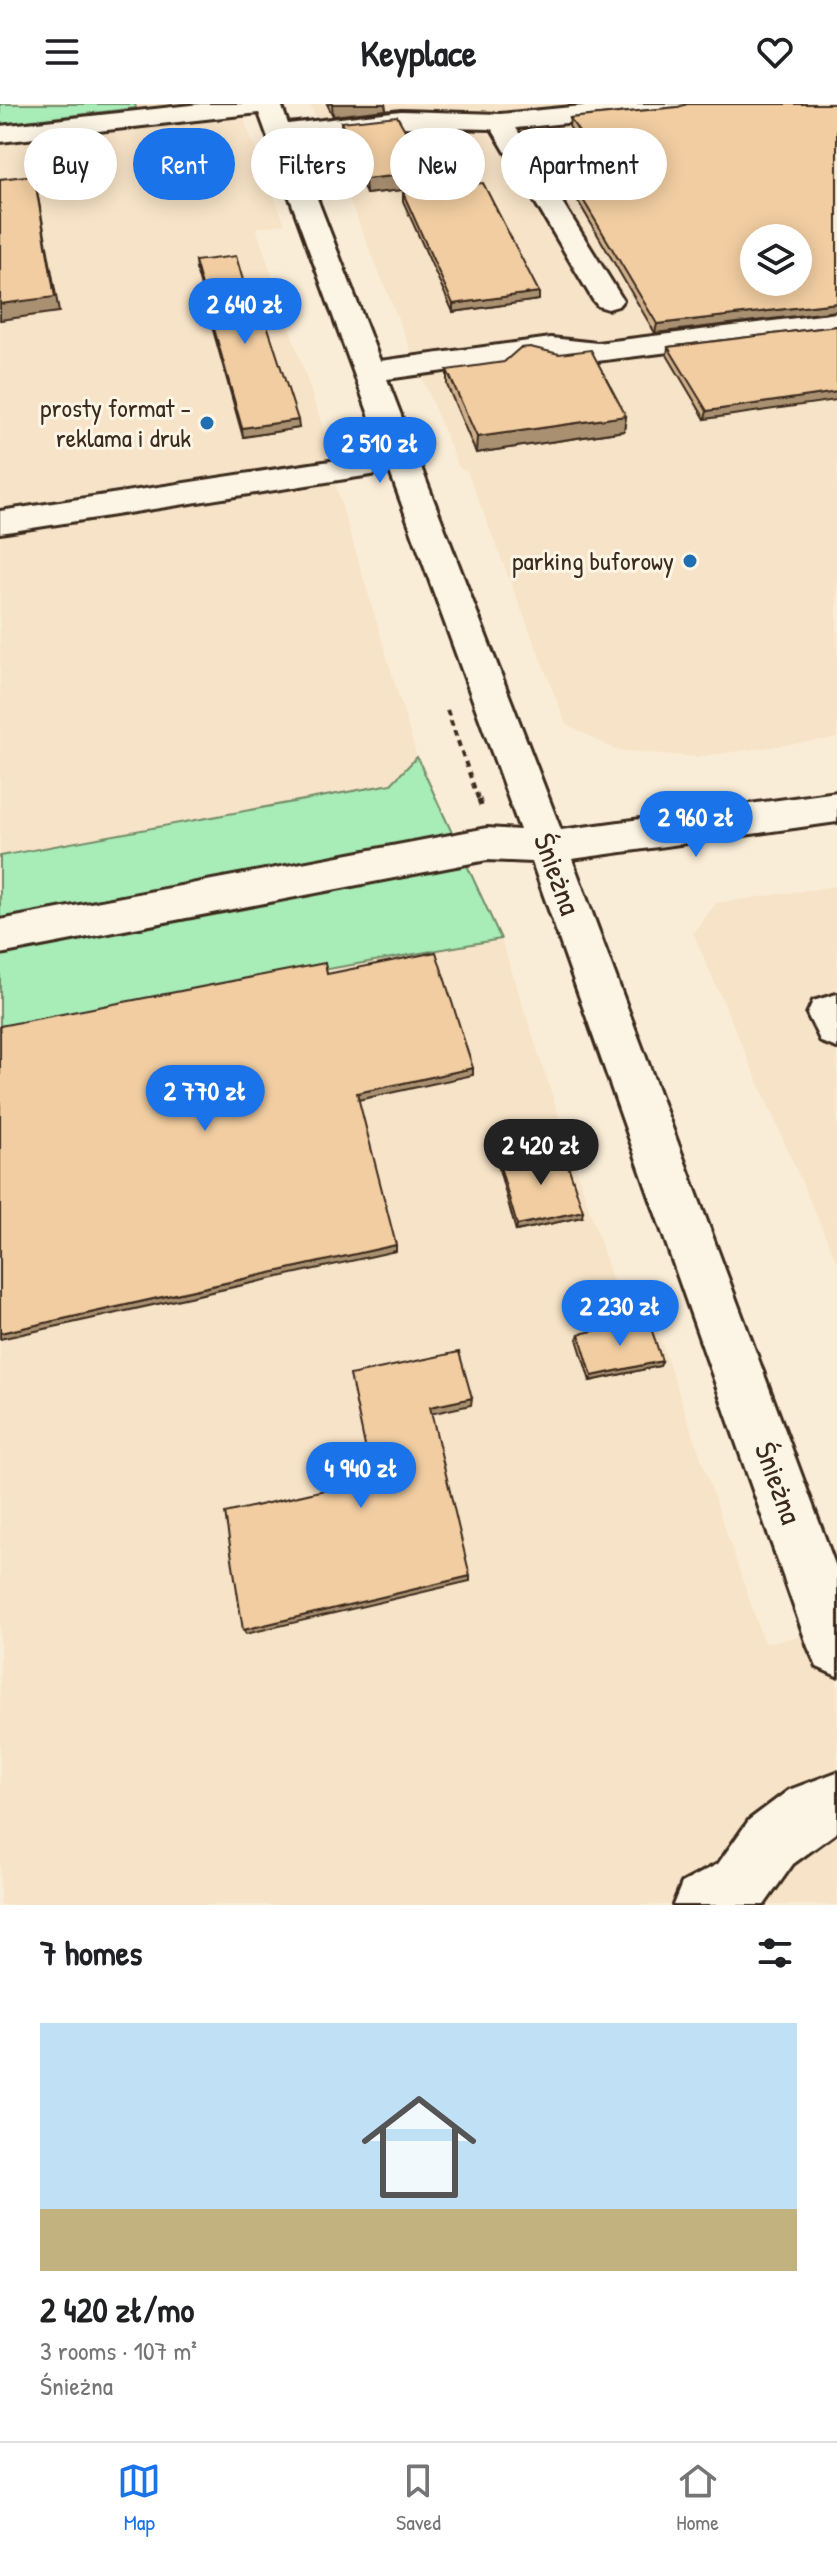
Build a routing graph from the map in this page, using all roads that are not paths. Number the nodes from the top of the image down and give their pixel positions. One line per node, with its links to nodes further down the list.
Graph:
1 (677, 104): 3 (street)
2 (273, 118): 3 (street); 4 (street); 7 (street, Śnieżna)
3 (500, 122): 5 (street)
4 (0, 134)
5 (608, 300)
6 (837, 322): 7 (street)
7 (368, 372): 8 (street, Śnieżna)
8 (401, 460): 9 (street); 11 (street, Śnieżna)
9 (0, 522)
10 (837, 807): 11 (street)
11 (547, 847): 12 (street); 15 (street, Śnieżna)
12 (0, 937)
13 (837, 1012): 14 (street)
14 (837, 1029)
15 (834, 1639)
16 (837, 1802): 17 (street)
17 (704, 1905)

